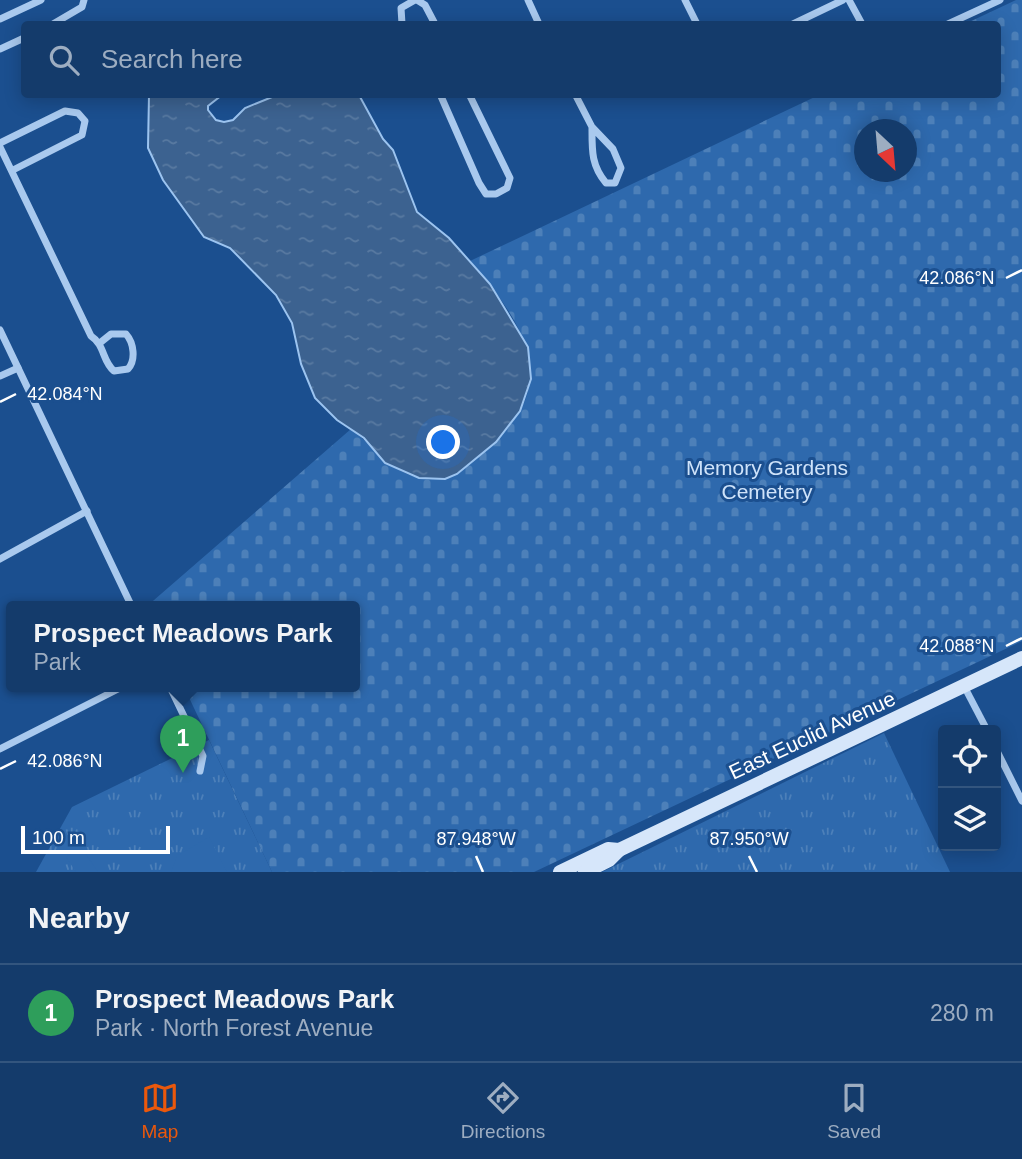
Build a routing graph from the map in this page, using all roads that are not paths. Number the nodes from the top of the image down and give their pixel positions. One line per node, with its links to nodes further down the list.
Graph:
1 (41, 0): 9 (street)
2 (84, 0): 10 (street)
3 (416, 0): 11 (street); 12 (street)
4 (528, 0): 13 (street)
5 (685, 0): 14 (street)
6 (843, 0): 15 (street)
7 (849, 0): 16 (street)
8 (1000, 0): 17 (street)
9 (0, 19)
10 (57, 21)
11 (402, 21)
12 (433, 21)
13 (536, 21)
14 (696, 21)
15 (799, 21)
16 (860, 21)
17 (954, 21)
18 (21, 39): 19 (street)
19 (0, 49)
20 (441, 98): 21 (street)
21 (472, 98)
22 (577, 98): 23 (street)
23 (592, 127): 23 (street)
24 (0, 145): 25 (street); 25 (street)
25 (13, 170): 27 (street)
26 (0, 330): 28 (street)
27 (101, 342): 27 (street)
28 (18, 368): 29 (street); 30 (street)
29 (0, 376)
30 (86, 512): 31 (street); 32 (street)
31 (0, 559)
32 (129, 601)
33 (1022, 658): 34 (main road, East Euclid Avenue)
34 (964, 686): 37 (street); 42 (main road, East Euclid Avenue)
35 (112, 692): 38 (street)
36 (172, 692): 40 (street)
37 (984, 725)
38 (0, 749)
39 (1001, 759): 41 (street)
40 (200, 771)
41 (1022, 801)
42 (619, 850): 43 (main road, East Euclid Avenue); 44 (main road, East Euclid Avenue)
43 (560, 872)
44 (585, 872)

